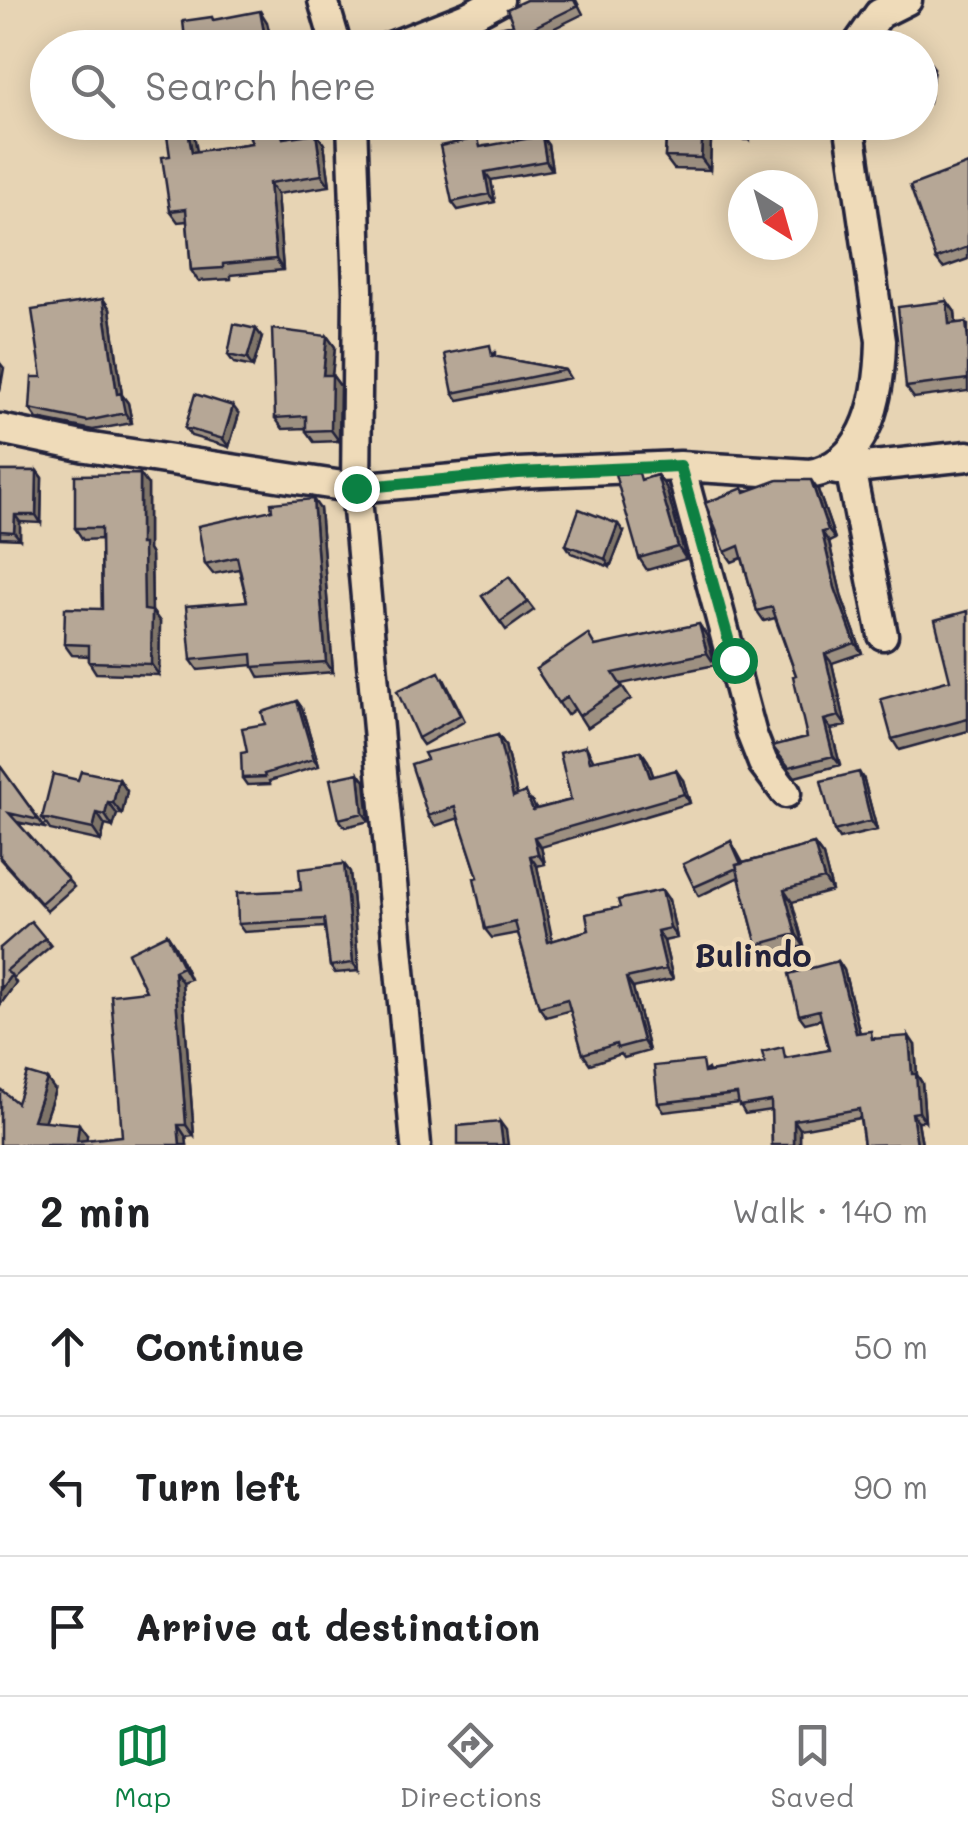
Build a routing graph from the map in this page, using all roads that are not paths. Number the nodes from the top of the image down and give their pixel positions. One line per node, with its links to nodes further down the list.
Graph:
1 (323, 0): 4 (street)
2 (499, 0): 5 (street)
3 (907, 0): 6 (street)
4 (332, 30)
5 (433, 30)
6 (867, 30)
7 (353, 140): 13 (street)
8 (851, 140): 12 (street)
9 (0, 430): 13 (street)
10 (968, 456): 12 (street)
11 (680, 466): 12 (street); 13 (street); 15 (street)
12 (839, 469): 14 (street)
13 (356, 488): 16 (street)
14 (883, 635)
15 (786, 793)
16 (416, 1145)

